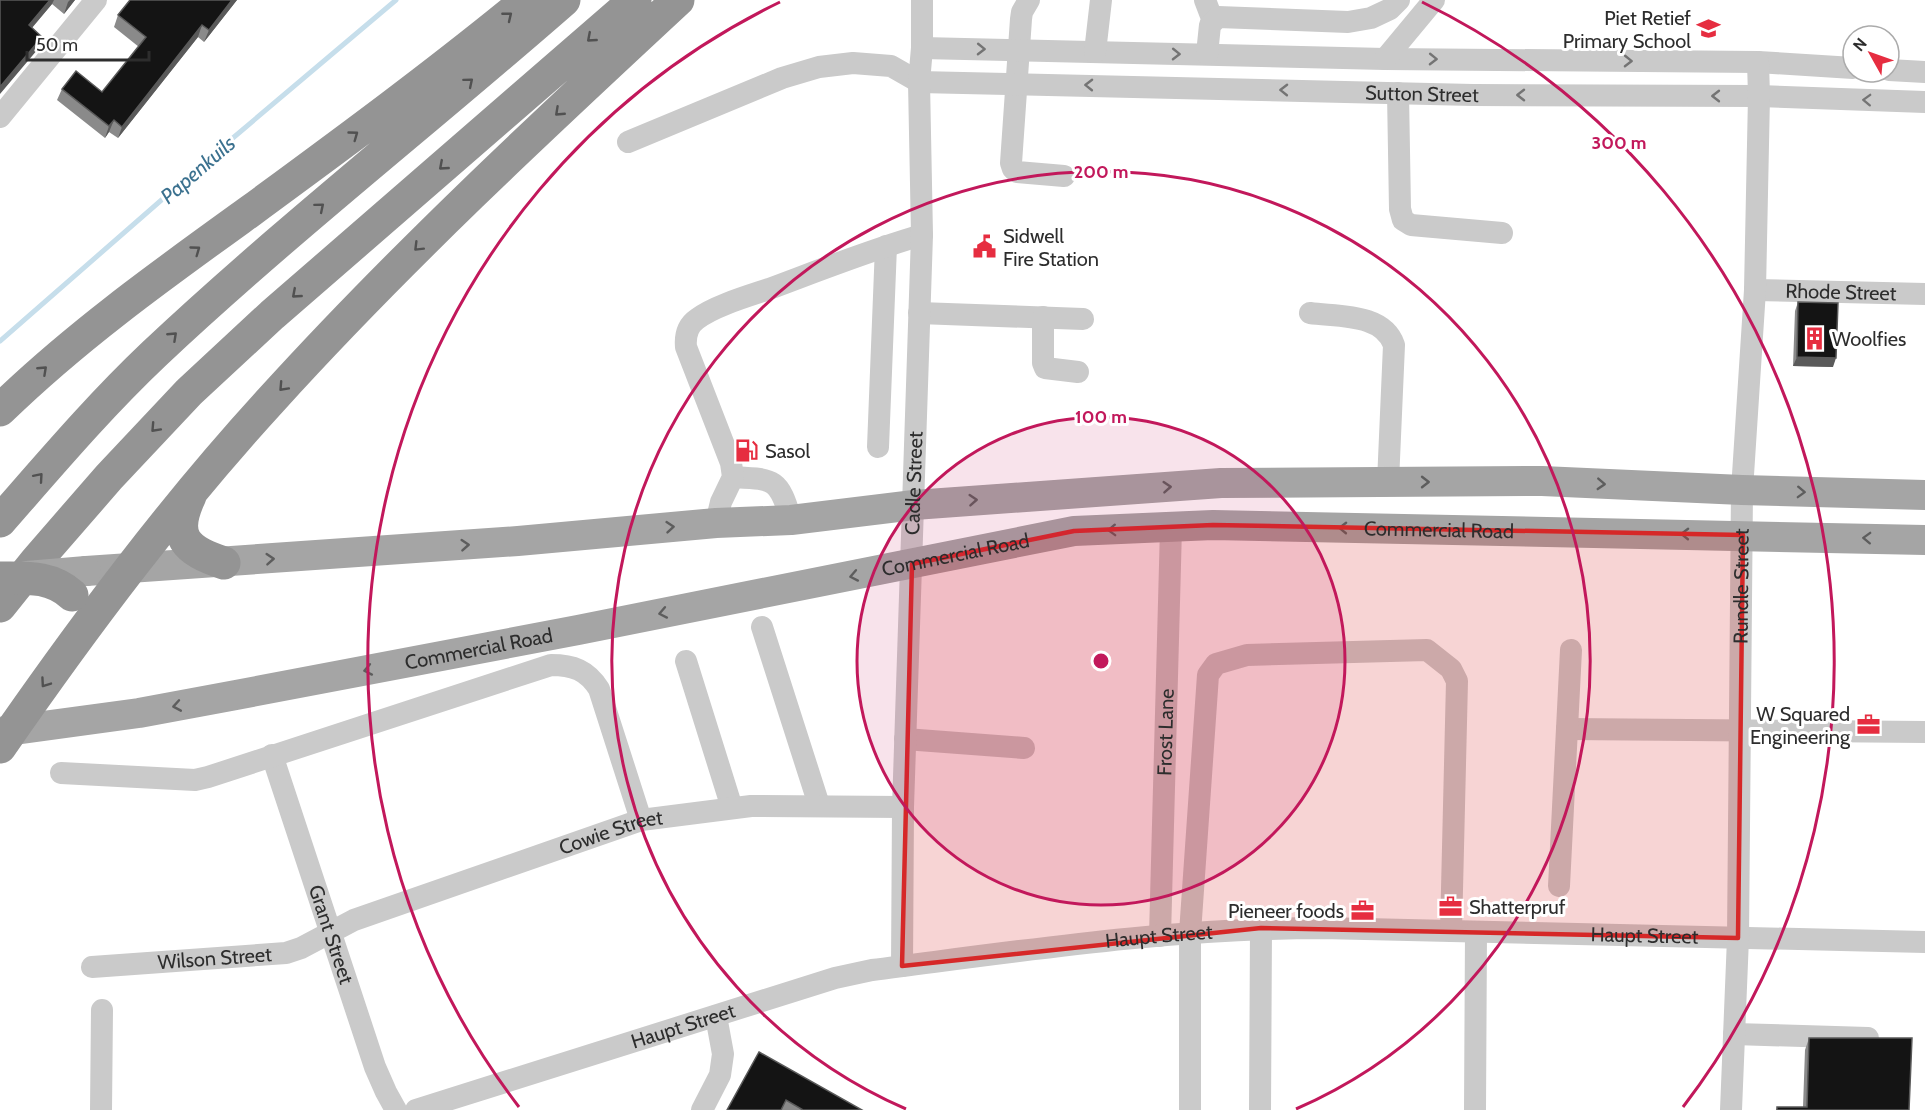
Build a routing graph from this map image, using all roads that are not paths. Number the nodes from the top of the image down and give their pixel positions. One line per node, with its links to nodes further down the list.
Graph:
1 (96, 0): 31 (street)
2 (527, 0): 44 (highway, one-way to 2)
3 (564, 0): 53 (highway, one-way to 3)
4 (635, 0): 63 (highway, one-way to 63)
5 (678, 0): 49 (highway, one-way to 49)
6 (922, 0): 12 (street, Cadle Street)
7 (1029, 0): 13 (street)
8 (1101, 0): 14 (street)
9 (1399, 0): 11 (street)
10 (1434, 0): 17 (street)
11 (1209, 10): 15 (street)
12 (922, 48): 13 (street, Sutton Street, one-way to 13); 20 (street); 24 (street, Cadle Street)
13 (1018, 50): 14 (street, Sutton Street); 25 (street)
14 (1095, 52): 15 (street, Sutton Street, one-way to 15)
15 (1207, 54): 16 (street, Sutton Street)
16 (1322, 57): 17 (street, Sutton Street); 26 (street)
17 (1385, 58): 18 (street, Sutton Street, one-way to 18)
18 (1474, 60): 19 (street, Sutton Street, one-way to 19); 28 (street)
19 (1758, 62): 21 (street, Sutton Street); 29 (street, Rundle Street)
20 (891, 66): 24 (street); 32 (street)
21 (1841, 67)
22 (1901, 71): 23 (street)
23 (1925, 72)
24 (919, 81): 25 (street, Sutton Street); 35 (street, Cadle Street)
25 (1017, 84): 26 (street, Sutton Street, one-way to 25); 33 (street)
26 (1321, 91): 27 (street, Sutton Street)
27 (1398, 93): 28 (street, Sutton Street); 34 (street)
28 (1473, 94): 29 (street, Sutton Street, one-way to 28)
29 (1759, 96): 30 (street, Sutton Street, one-way to 29); 37 (street, Rundle Street)
30 (1925, 102)
31 (0, 117)
32 (628, 142)
33 (1064, 176)
34 (1502, 233)
35 (922, 235): 36 (street); 39 (street, Cadle Street)
36 (886, 246): 45 (street); 46 (street)
37 (1755, 290): 38 (street, Rhode Street); 48 (street, Rundle Street)
38 (1925, 294)
39 (919, 313): 41 (street); 51 (street, Cadle Street)
40 (1310, 313): 47 (street)
41 (1043, 317): 42 (street); 43 (street)
42 (1083, 319)
43 (1078, 372)
44 (0, 410)
45 (878, 447)
46 (733, 477): 52 (street); 54 (street)
47 (1388, 482): 48 (main road, one-way to 48); 51 (main road, one-way to 47)
48 (1742, 490): 50 (main road, one-way to 50); 56 (street, Rundle Street)
49 (192, 492): 58 (highway); 60 (highway)
50 (1925, 495)
51 (914, 505): 52 (main road); 59 (street, Cadle Street)
52 (791, 520): 54 (main road)
53 (0, 521)
54 (716, 523): 58 (main road, one-way to 54)
55 (1171, 528): 56 (main road, Commercial Road, one-way to 55); 59 (main road, Commercial Road, one-way to 59); 86 (street, Frost Lane)
56 (1743, 535): 57 (main road, Commercial Road, one-way to 56); 69 (street, Rundle Street)
57 (1925, 540)
58 (224, 562): 60 (main road)
59 (912, 564): 71 (main road, Commercial Road, one-way to 71); 72 (street, Cadle Street)
60 (129, 568): 62 (main road); 65 (highway)
61 (0, 578): 62 (highway, bridge)
62 (79, 583): 65 (highway)
63 (0, 606)
64 (762, 627): 76 (street)
65 (73, 643): 71 (highway, one-way to 71)
66 (1571, 650): 68 (street)
67 (686, 661): 78 (street)
68 (1567, 729): 69 (street); 80 (street)
69 (1741, 729): 70 (street); 87 (street, Rundle Street)
70 (1925, 732)
71 (4, 737)
72 (905, 739): 73 (street); 77 (street, Cadle Street)
73 (1024, 748)
74 (272, 755): 75 (street, Commercial Road); 79 (street, Commercial Road); 84 (street, Grant Street)
75 (61, 772)
76 (819, 806): 77 (street, Cowie Street); 78 (street, Cowie Street)
77 (903, 807): 89 (street, Cadle Street)
78 (732, 808): 79 (street, Cowie Street)
79 (641, 820): 84 (street, Cowie Street)
80 (1559, 886)
81 (1261, 928): 82 (street, Haupt Street); 85 (street, Haupt Street); 100 (street)
82 (1451, 931): 83 (street, Haupt Street); 85 (street)
83 (1476, 932): 87 (street, Haupt Street); 101 (street)
84 (332, 933): 90 (street, Wilson Street); 96 (street, Grant Street)
85 (1190, 933): 86 (street, Haupt Street); 99 (street)
86 (1160, 936): 89 (street, Haupt Street)
87 (1738, 938): 88 (street, Haupt Street); 93 (street, Rundle Street)
88 (1925, 942)
89 (902, 966): 92 (street, Haupt Street)
90 (92, 968)
91 (102, 1010): 95 (street)
92 (716, 1016): 97 (street, Haupt Street); 98 (street)
93 (1734, 1034): 94 (street); 102 (street, Rundle Street)
94 (1868, 1038)
95 (101, 1110)
96 (396, 1110)
97 (416, 1110)
98 (702, 1110)
99 (1190, 1110)
100 (1260, 1110)
101 (1475, 1110)
102 (1731, 1110)

